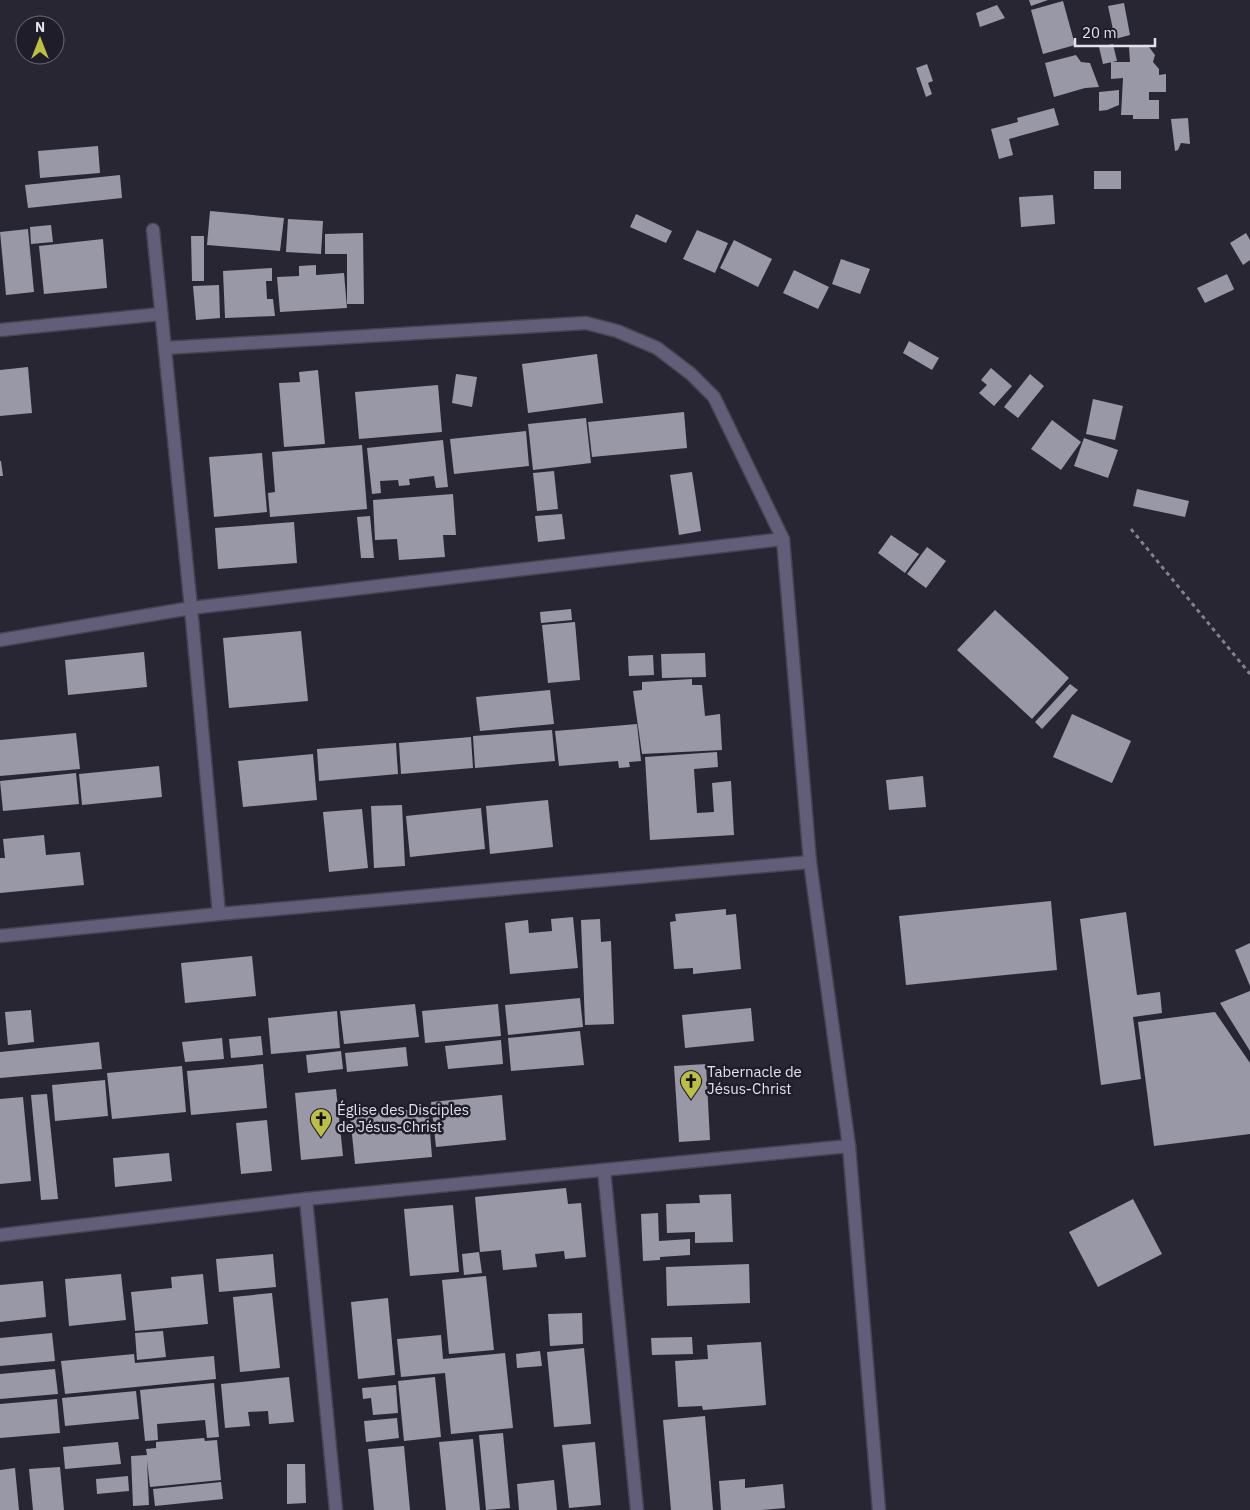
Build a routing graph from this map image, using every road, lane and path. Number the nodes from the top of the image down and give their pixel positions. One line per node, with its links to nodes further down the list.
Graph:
1 (153, 230): 2 (street)
2 (161, 314): 3 (street); 4 (street)
3 (0, 330)
4 (165, 348): 6 (street); 7 (street)
5 (1131, 529): 9 (path)
6 (783, 539): 7 (street); 10 (street)
7 (191, 608): 8 (street); 11 (street)
8 (0, 640)
9 (1250, 674)
10 (810, 862): 11 (street); 13 (street)
11 (219, 914): 12 (street)
12 (0, 936)
13 (849, 1146): 14 (street); 19 (street)
14 (604, 1170): 15 (street); 18 (street)
15 (306, 1199): 16 (street); 17 (street)
16 (0, 1234)
17 (336, 1510)
18 (637, 1510)
19 (879, 1510)

